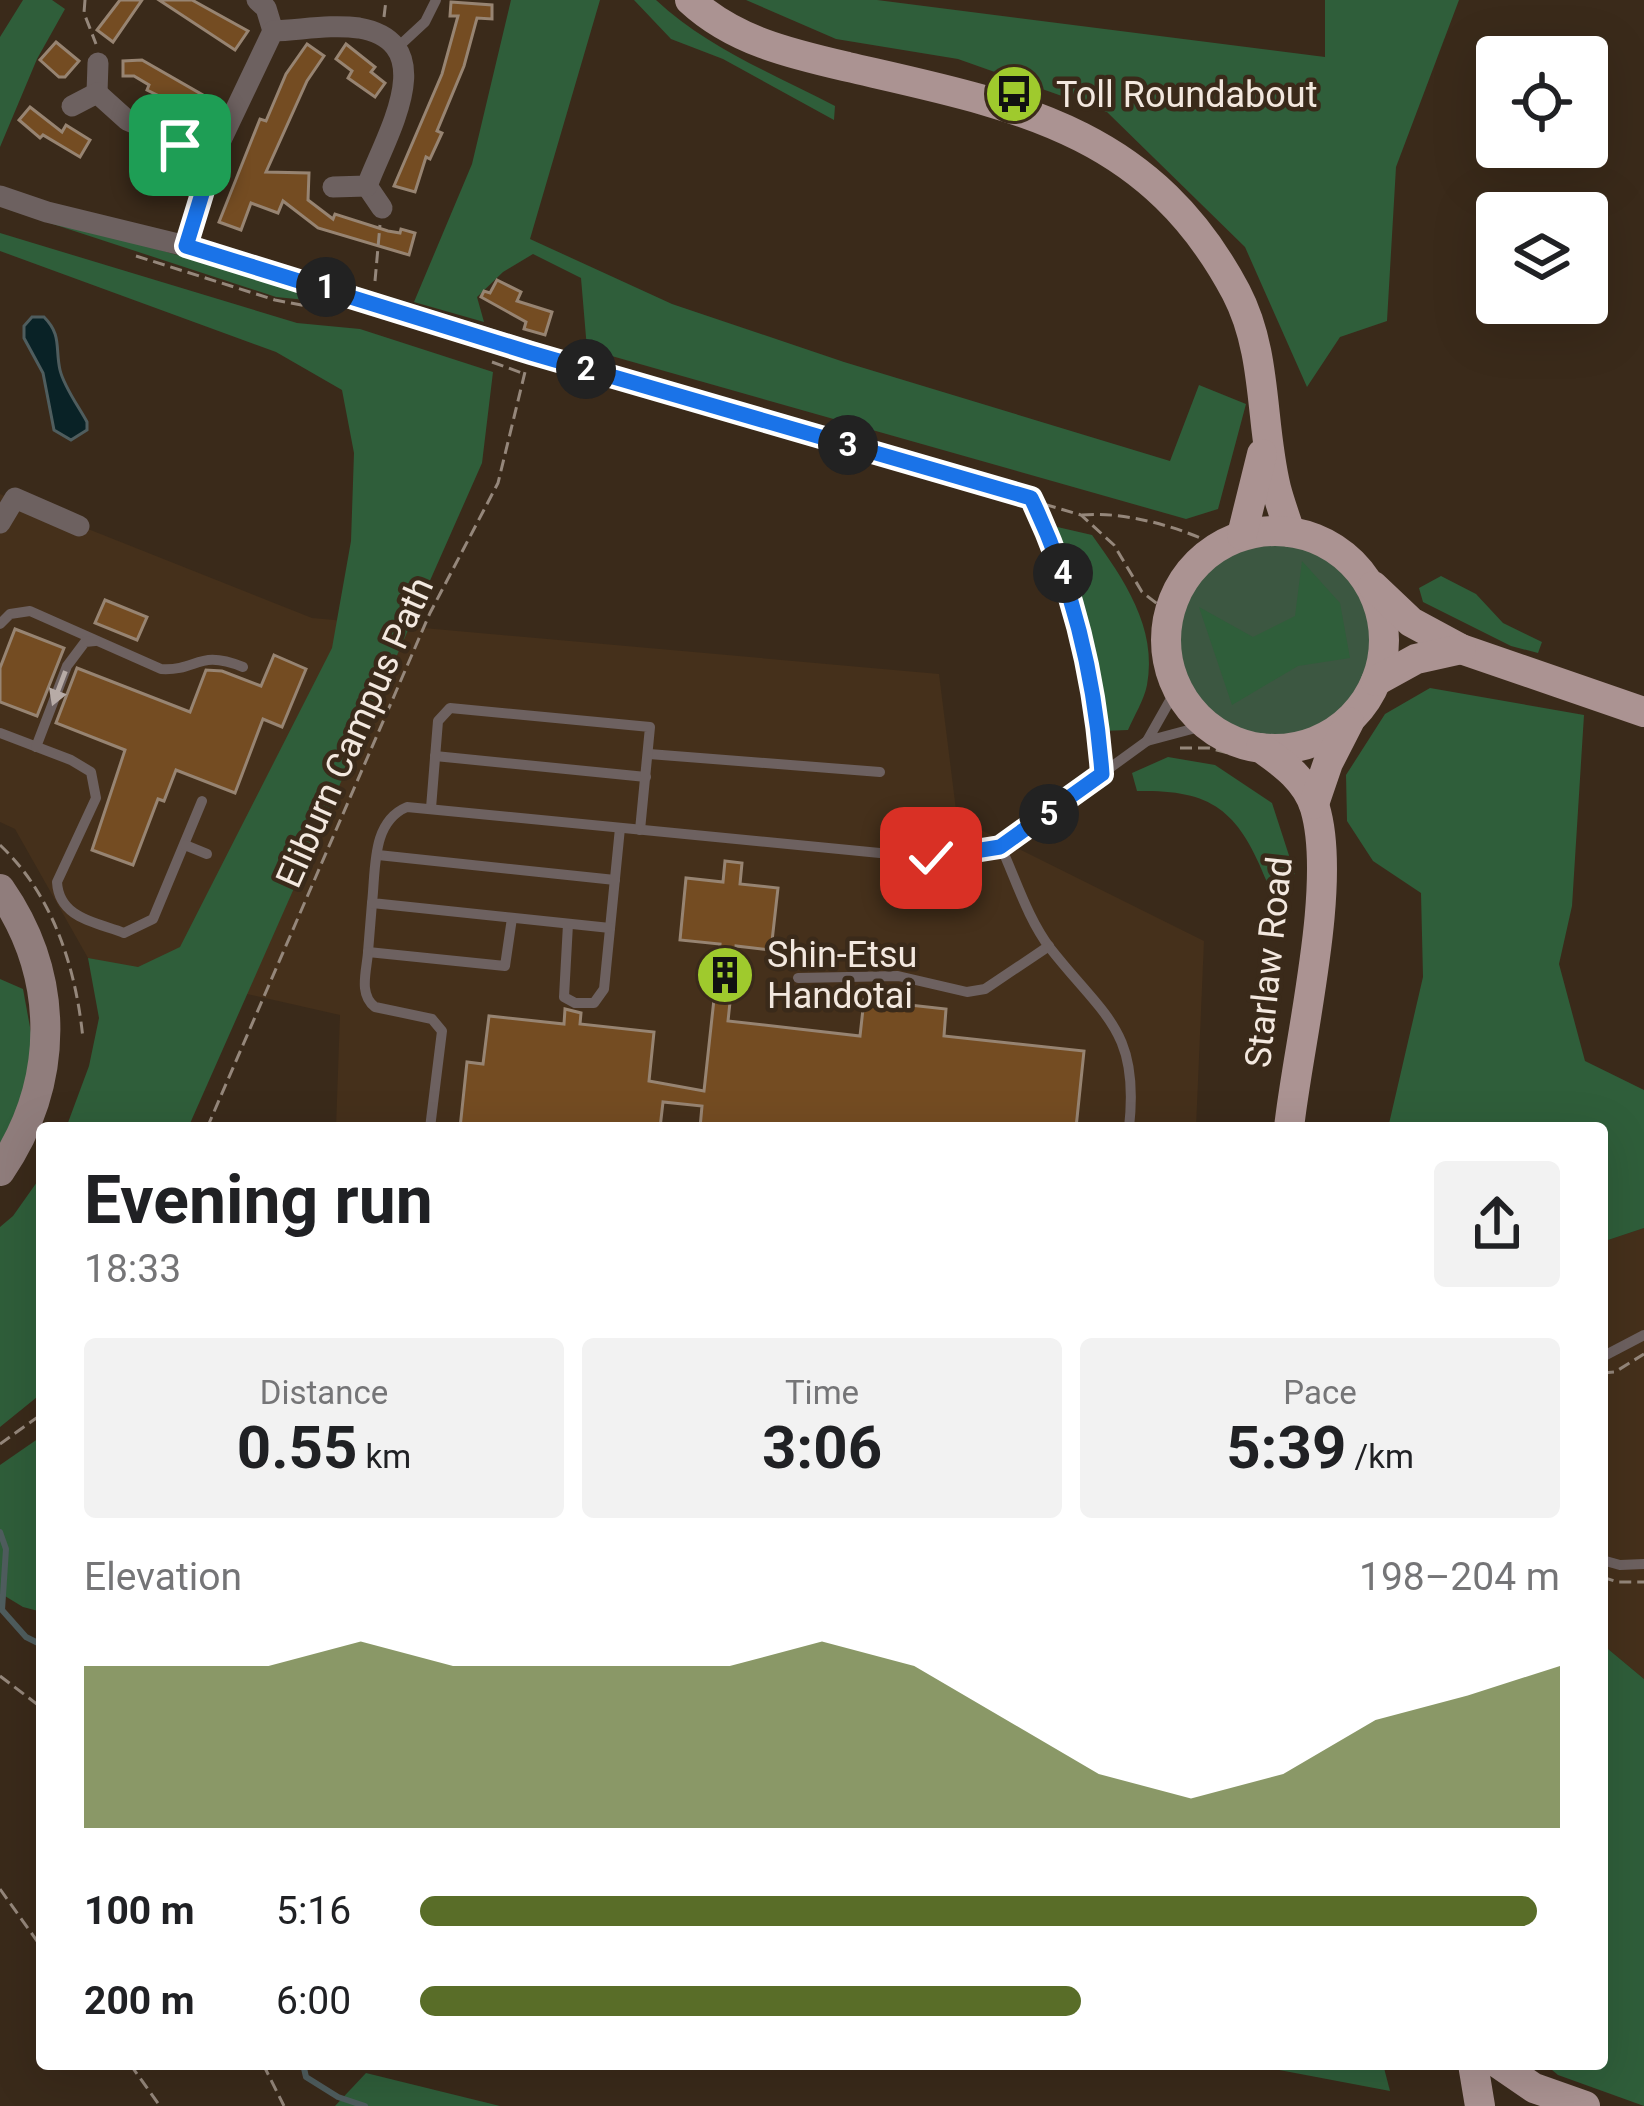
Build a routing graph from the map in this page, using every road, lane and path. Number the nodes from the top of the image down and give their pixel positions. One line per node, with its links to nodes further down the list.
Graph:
1 (86, 0): 7 (path)
2 (257, 0): 5 (street)
3 (436, 0): 6 (lane)
4 (690, 0): 21 (main road)
5 (273, 32): 6 (street); 10 (street)
6 (398, 47): 11 (street)
7 (98, 63): 8 (street)
8 (97, 93): 9 (street); 10 (street)
9 (72, 106)
10 (213, 158): 15 (street)
11 (367, 186): 12 (street); 14 (street)
12 (333, 187)
13 (0, 196): 15 (street)
14 (382, 208): 17 (path)
15 (186, 246): 17 (street)
16 (139, 256): 18 (path)
17 (368, 300): 20 (street)
18 (319, 308)
19 (485, 359): 68 (path, Eliburn Campus Path)
20 (630, 382): 23 (path)
21 (1267, 424): 27 (main road); 28 (main road)
22 (8, 493): 25 (street); 26 (street)
23 (1031, 498): 24 (path); 44 (path)
24 (1080, 515): 28 (path); 30 (path)
25 (0, 523)
26 (79, 526)
27 (1290, 532): 28 (main road); 29 (main road)
28 (1230, 541): 30 (main road)
29 (1372, 586): 33 (main road); 35 (main road)
30 (1169, 613): 36 (main road)
31 (0, 624): 32 (lane)
32 (95, 641): 34 (lane); 43 (lane, one-way to 43)
33 (1461, 649): 35 (main road); 37 (main road)
34 (243, 667)
35 (1376, 681): 38 (main road)
36 (1177, 688): 39 (main road); 42 (lane)
37 (1644, 712)
38 (1352, 717): 45 (main road); 51 (main road)
39 (1207, 725): 41 (lane); 45 (main road)
40 (0, 733): 43 (lane)
41 (1170, 735): 42 (lane); 45 (path)
42 (1147, 741): 56 (lane)
43 (36, 747): 55 (lane)
44 (1112, 751)
45 (1252, 752): 51 (main road)
46 (649, 754): 47 (lane); 48 (lane); 49 (lane)
47 (435, 756): 49 (lane); 52 (lane)
48 (880, 772)
49 (646, 777): 54 (lane)
50 (202, 801): 55 (lane)
51 (1314, 804): 71 (main road, Starlaw Road)
52 (431, 808): 53 (lane); 58 (lane)
53 (620, 828): 54 (lane); 59 (lane)
54 (640, 830): 56 (lane)
55 (185, 845): 57 (lane)
56 (1000, 847): 65 (lane)
57 (207, 854)
58 (378, 855): 59 (lane); 61 (lane)
59 (614, 880): 64 (lane)
60 (0, 889): 72 (street)
61 (372, 903): 62 (lane); 66 (lane)
62 (512, 918): 63 (lane); 66 (lane)
63 (568, 924): 64 (lane); 64 (lane)
64 (610, 928)
65 (1049, 946): 67 (lane); 70 (lane)
66 (368, 952): 69 (lane)
67 (798, 978)
68 (210, 1122)
69 (431, 1122)
70 (1129, 1122)
71 (1290, 1122)
72 (0, 1172)
73 (1644, 1335): 74 (lane)
74 (1608, 1354)
75 (1644, 1354): 76 (path)
76 (1608, 1373)
77 (36, 1418): 78 (path)
78 (0, 1444)
79 (1608, 1562): 80 (lane)
80 (1644, 1564)
81 (1608, 1579): 82 (path)
82 (1644, 1582)
83 (0, 1676): 84 (path)
84 (36, 1703)
85 (0, 1889): 86 (path)
86 (36, 1940)
87 (134, 2070): 91 (path)
88 (266, 2070): 92 (path)
89 (1474, 2070): 93 (main road)
90 (1508, 2070): 94 (main road)
91 (160, 2106)
92 (284, 2106)
93 (1480, 2106)
94 (1586, 2106)

